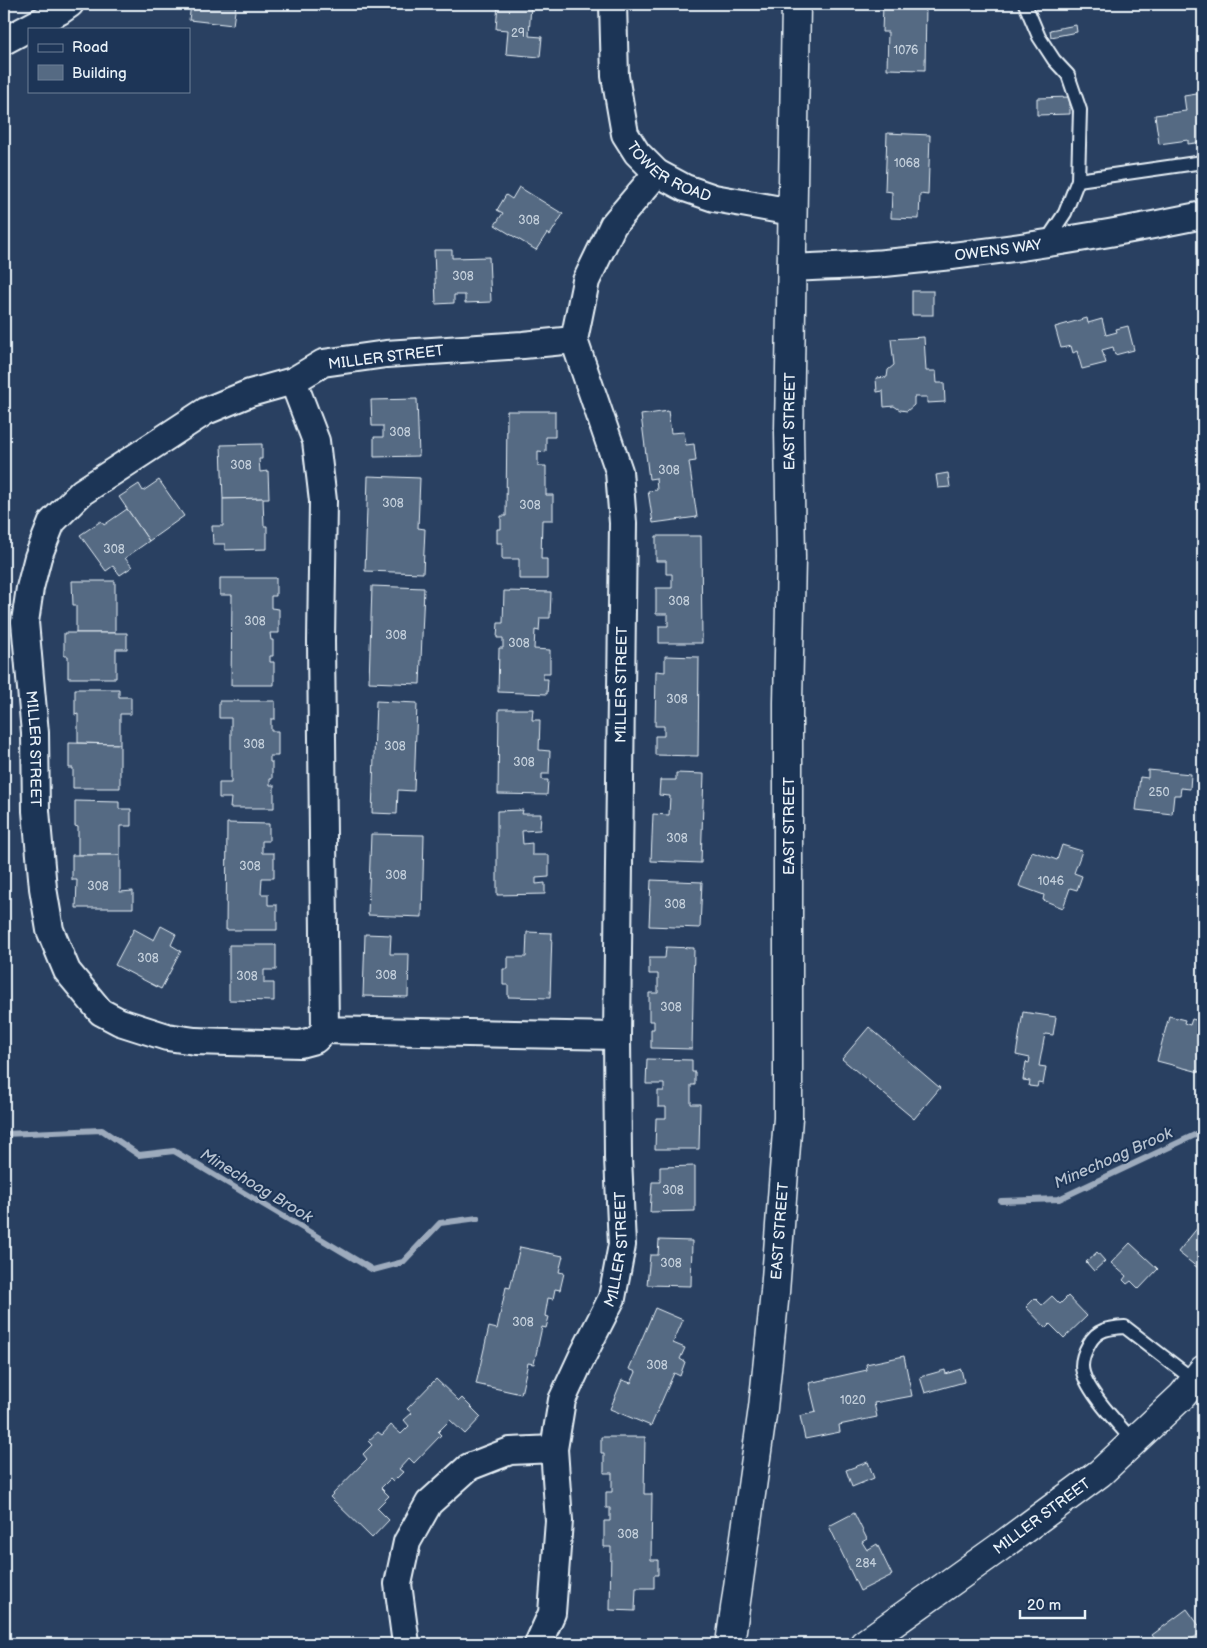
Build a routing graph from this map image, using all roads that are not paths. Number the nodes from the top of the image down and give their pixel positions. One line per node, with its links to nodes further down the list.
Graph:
1 (70, 4): 5 (street)
2 (613, 4): 9 (street, TOWER ROAD)
3 (796, 4): 11 (main road, EAST STREET)
4 (1025, 4): 10 (lane)
5 (28, 28)
6 (28, 28): 7 (street)
7 (4, 41)
8 (1203, 162): 10 (lane)
9 (657, 173): 11 (street, TOWER ROAD); 15 (street)
10 (1078, 180): 13 (lane)
11 (792, 212): 14 (main road, EAST STREET)
12 (1203, 215): 13 (street, OWENS WAY)
13 (1044, 244): 14 (street, OWENS WAY)
14 (791, 268): 24 (main road, EAST STREET)
15 (574, 340): 16 (street, MILLER STREET); 18 (street, MILLER STREET)
16 (293, 381): 17 (street); 17 (street, MILLER STREET)
17 (324, 1030): 18 (street)
18 (617, 1036): 21 (street, MILLER STREET)
19 (1199, 1375): 20 (main road, MILLER STREET); 20 (lane)
20 (1134, 1442): 25 (main road, MILLER STREET)
21 (554, 1449): 22 (street); 23 (street, MILLER STREET)
22 (406, 1644)
23 (538, 1644)
24 (730, 1644)
25 (864, 1644)

